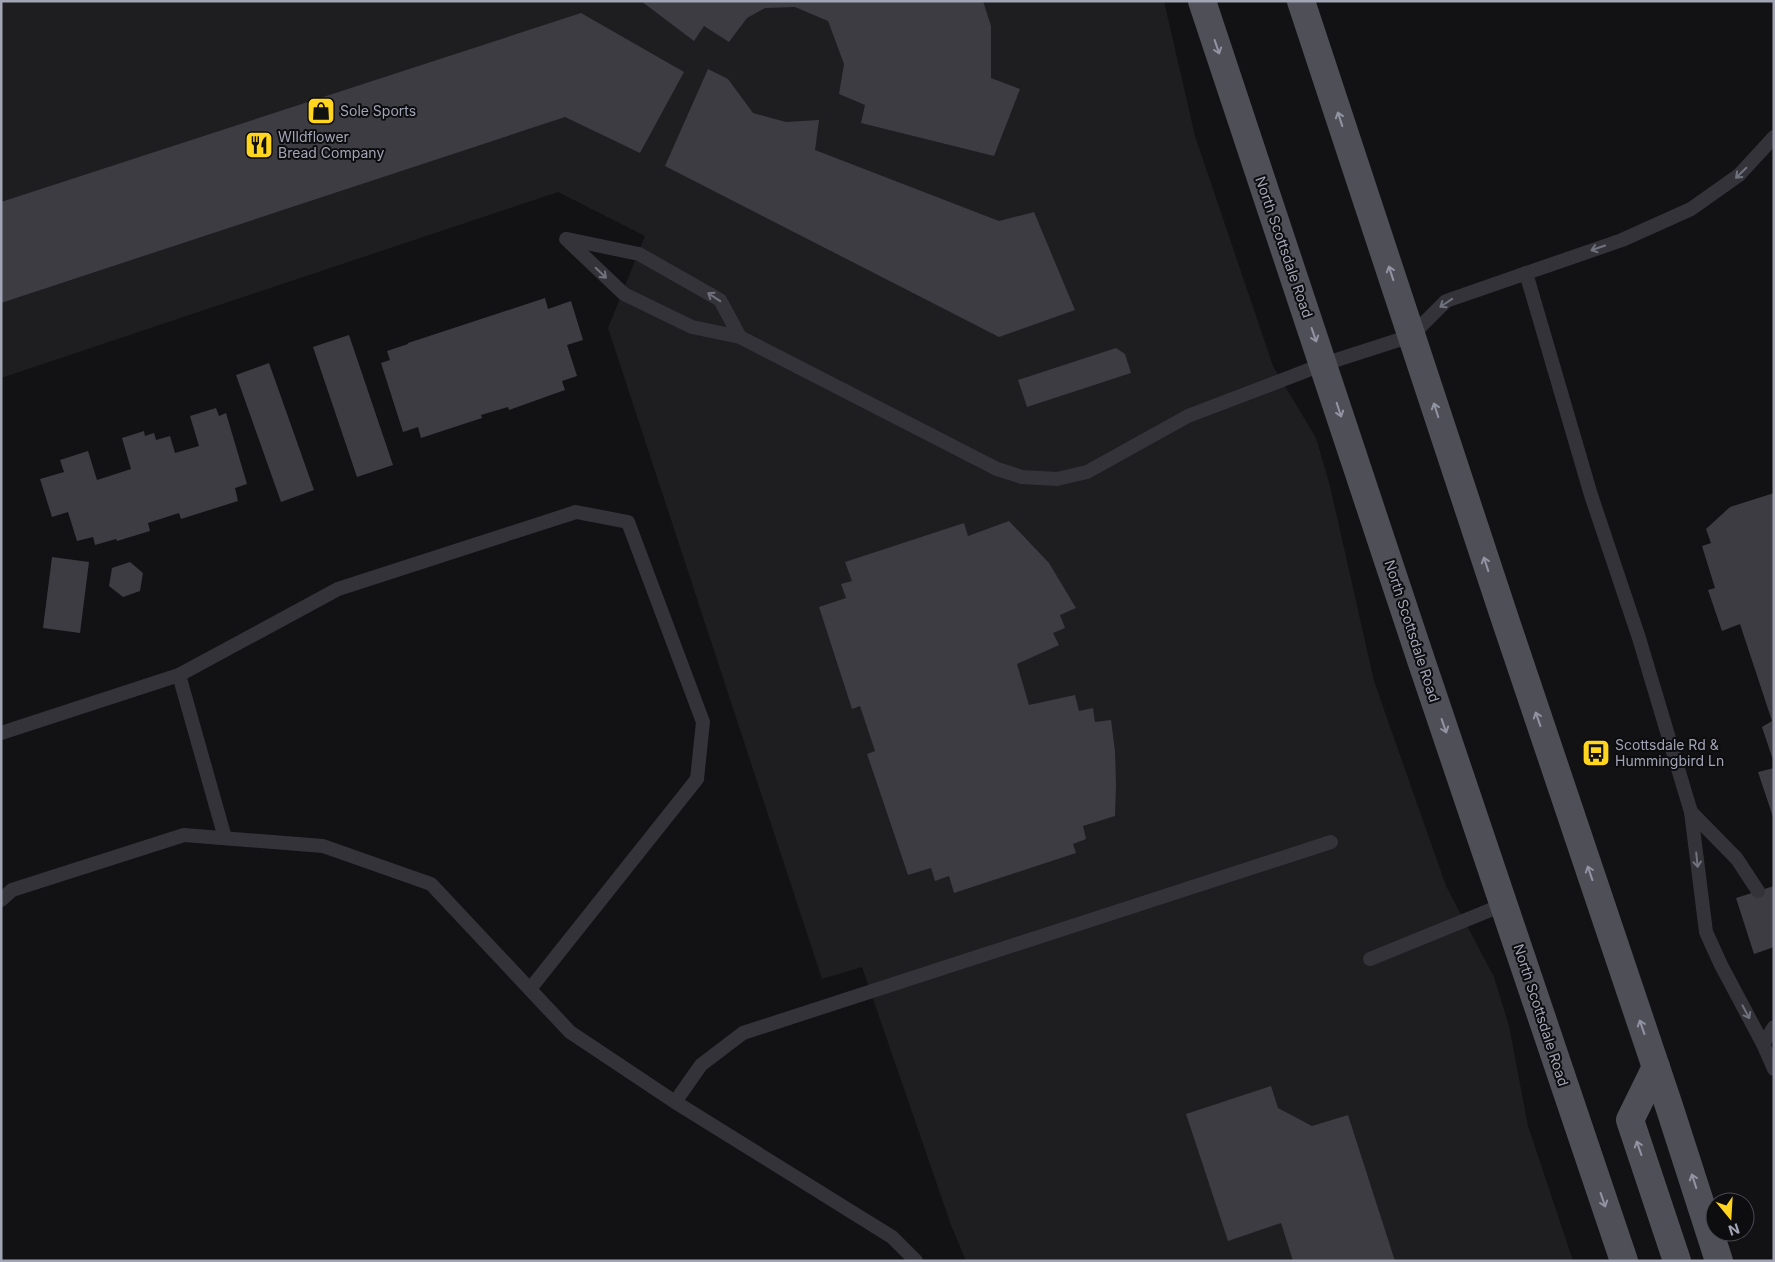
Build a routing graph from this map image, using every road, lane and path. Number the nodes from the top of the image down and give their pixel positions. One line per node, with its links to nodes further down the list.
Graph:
1 (1202, 1): 7 (main road, North Scottsdale Road, one-way to 7)
2 (1301, 1): 5 (main road, one-way to 2)
3 (1774, 137): 4 (lane, one-way to 4)
4 (1526, 273): 5 (lane, one-way to 5); 10 (lane)
5 (1412, 336): 7 (lane); 20 (main road, one-way to 5)
6 (740, 337): 6 (lane, one-way to 6); 7 (lane)
7 (1324, 364): 15 (main road, North Scottsdale Road, one-way to 15)
8 (179, 675): 9 (lane); 11 (lane); 17 (lane)
9 (1, 733)
10 (1692, 812): 13 (lane); 19 (lane, one-way to 19)
11 (226, 838): 14 (lane); 17 (lane)
12 (1331, 842): 22 (lane)
13 (1758, 891)
14 (1, 900)
15 (1505, 904): 16 (lane); 24 (main road, North Scottsdale Road, one-way to 24)
16 (1370, 959)
17 (530, 989): 22 (lane)
18 (1774, 1028): 19 (lane)
19 (1763, 1044): 21 (lane)
20 (1656, 1067): 25 (main road, one-way to 20); 26 (main road, one-way to 20)
21 (1774, 1069)
22 (675, 1102): 23 (lane)
23 (916, 1261)
24 (1624, 1261)
25 (1677, 1261)
26 (1719, 1261)

